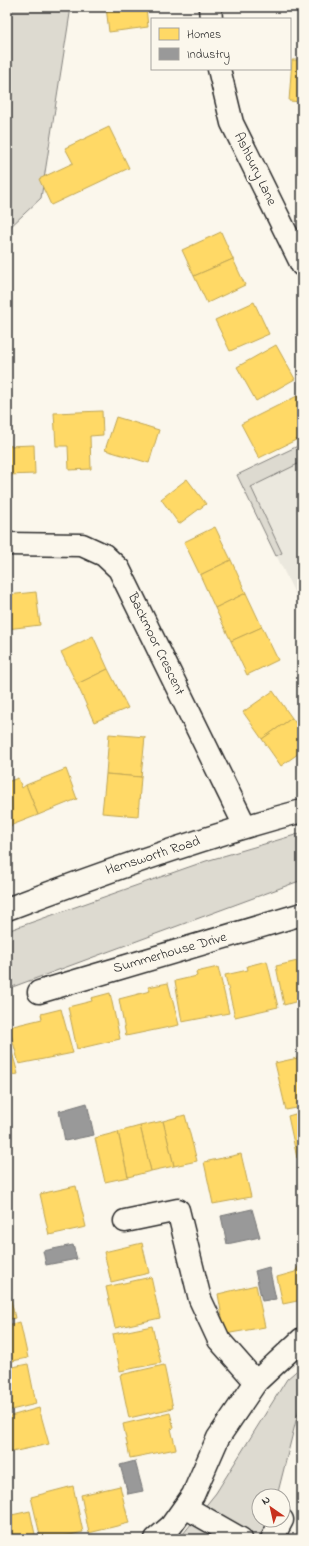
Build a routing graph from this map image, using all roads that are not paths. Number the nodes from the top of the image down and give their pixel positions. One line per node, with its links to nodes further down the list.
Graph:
1 (210, 7): 2 (street)
2 (211, 18)
3 (219, 70): 4 (street, Ashbury Lane)
4 (302, 265)
5 (7, 544): 7 (street, Backmoor Crescent)
6 (302, 811): 7 (street, Hemsworth Road)
7 (245, 826): 8 (street, Hemsworth Road)
8 (7, 909)
9 (302, 914): 10 (street, Summerhouse Drive)
10 (39, 992)
11 (125, 1220): 13 (street)
12 (302, 1339): 13 (street)
13 (256, 1382): 14 (street)
14 (185, 1506): 16 (street); 17 (street)
15 (278, 1528): 18 (street)
16 (156, 1539)
17 (241, 1539)
18 (272, 1539)

